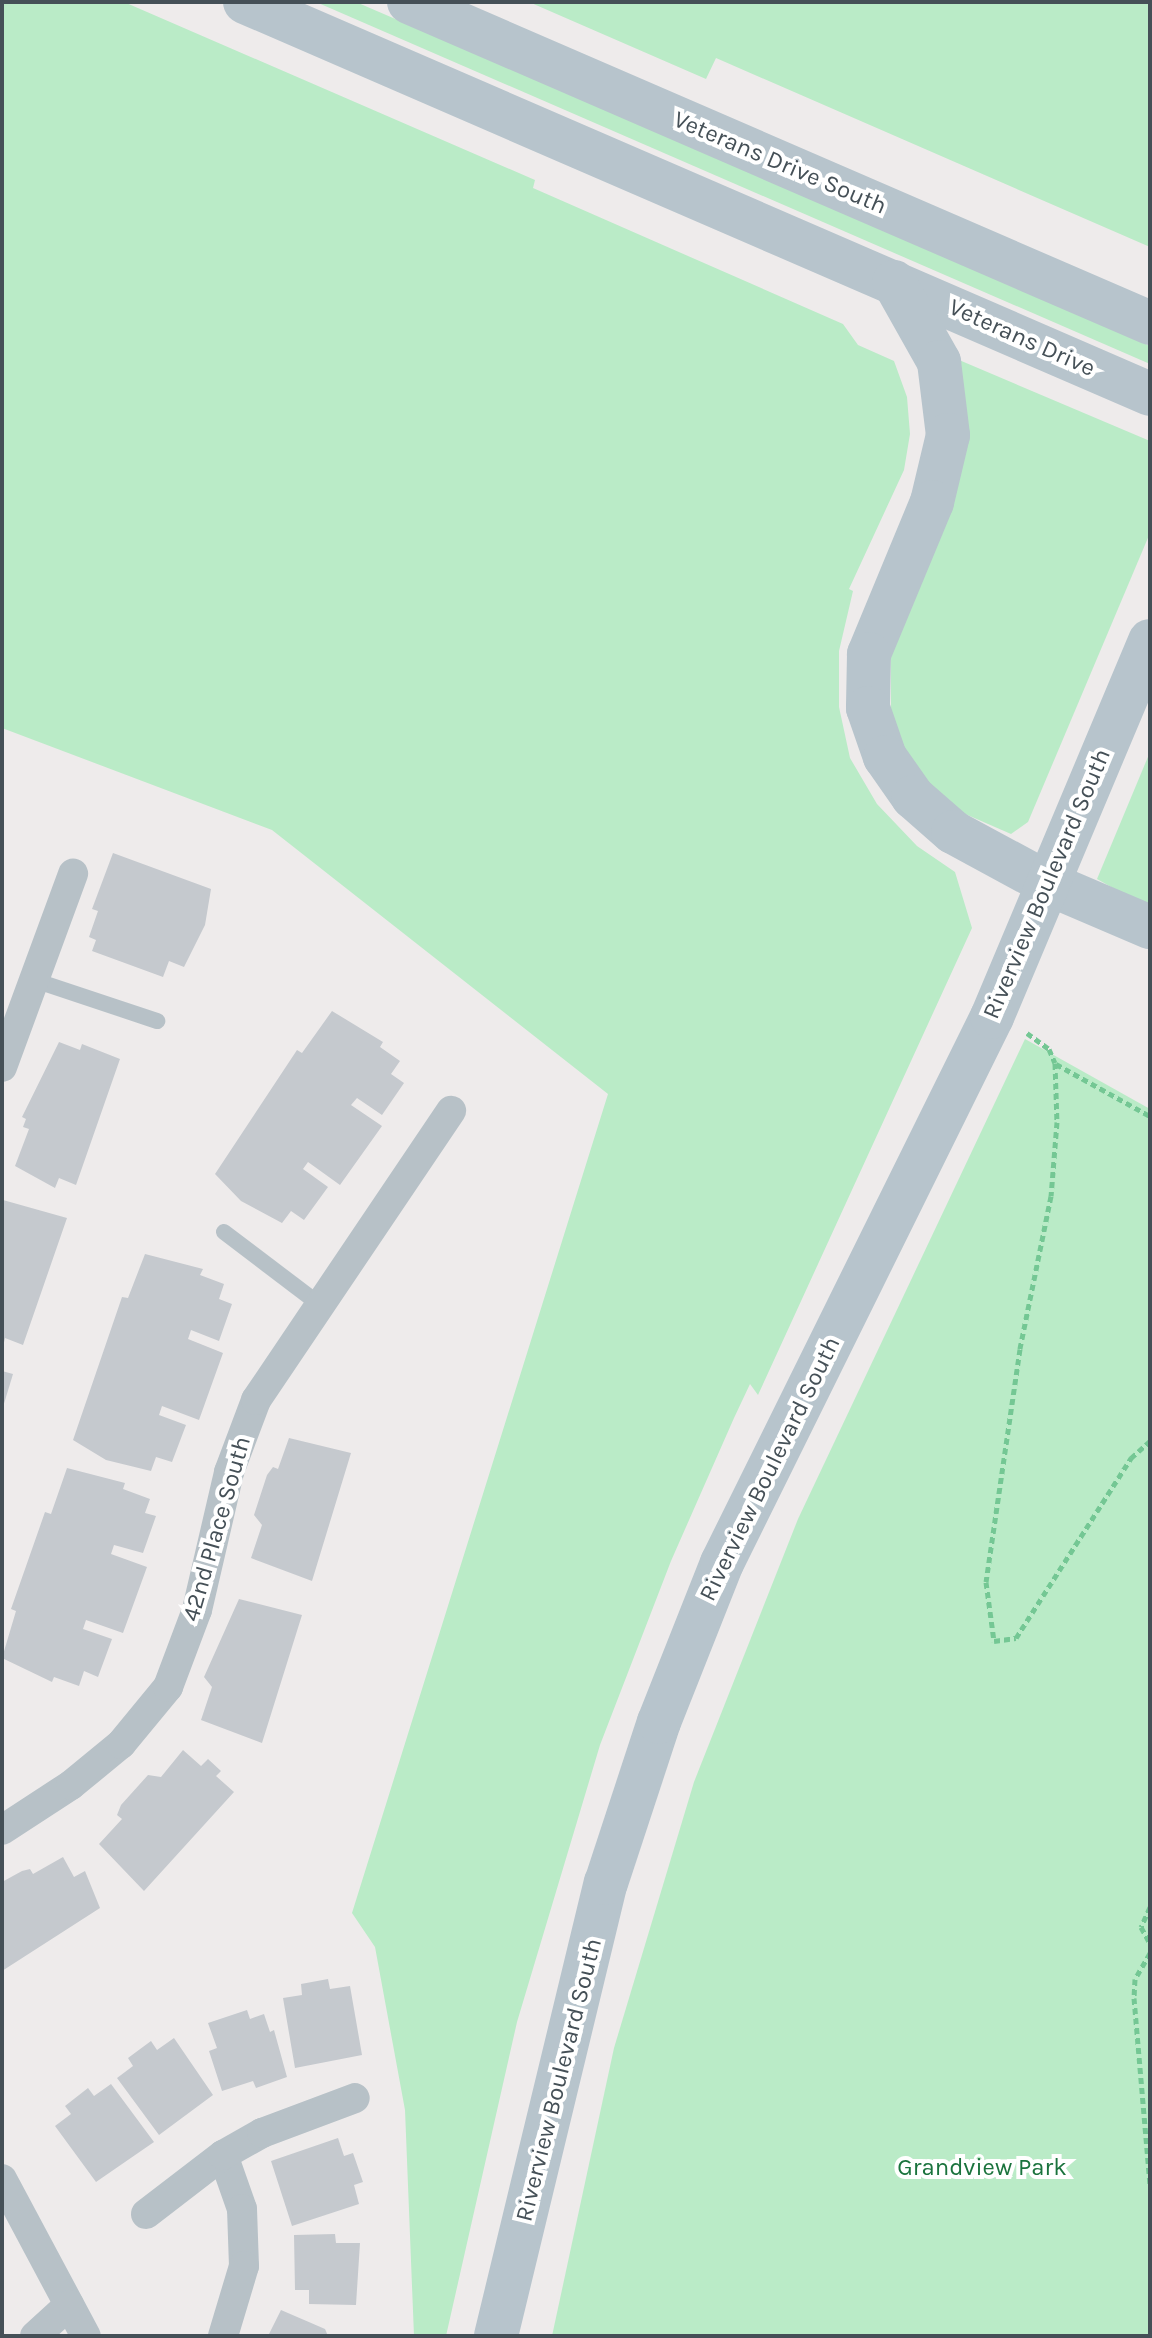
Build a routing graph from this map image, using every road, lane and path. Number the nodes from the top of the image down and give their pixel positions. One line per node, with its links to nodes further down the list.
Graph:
1 (245, 2): 3 (main road)
2 (409, 2): 4 (main road, Veterans Drive South)
3 (894, 282): 5 (main road, Veterans Drive); 8 (main road)
4 (1150, 323)
5 (1150, 394)
6 (1150, 641): 8 (main road, Riverview Boulevard South)
7 (73, 874): 10 (street)
8 (1049, 884): 9 (main road); 33 (main road, Riverview Boulevard South)
9 (1150, 927)
10 (34, 980): 11 (lane); 14 (street)
11 (157, 1021)
12 (1019, 1029): 13 (path)
13 (1055, 1063): 16 (path); 19 (path)
14 (2, 1067)
15 (451, 1111): 18 (street, 42nd Place South)
16 (1150, 1116)
17 (224, 1232): 18 (lane)
18 (320, 1305): 20 (street, 42nd Place South)
19 (1150, 1441)
20 (2, 1830)
21 (1150, 1907): 22 (path)
22 (1150, 1943)
23 (1150, 1953): 27 (path)
24 (355, 2098): 25 (street)
25 (223, 2155): 28 (street); 32 (street)
26 (2, 2179): 29 (street)
27 (1150, 2184)
28 (146, 2214)
29 (69, 2305): 30 (street); 31 (street)
30 (35, 2336)
31 (86, 2336)
32 (223, 2336)
33 (496, 2336)

